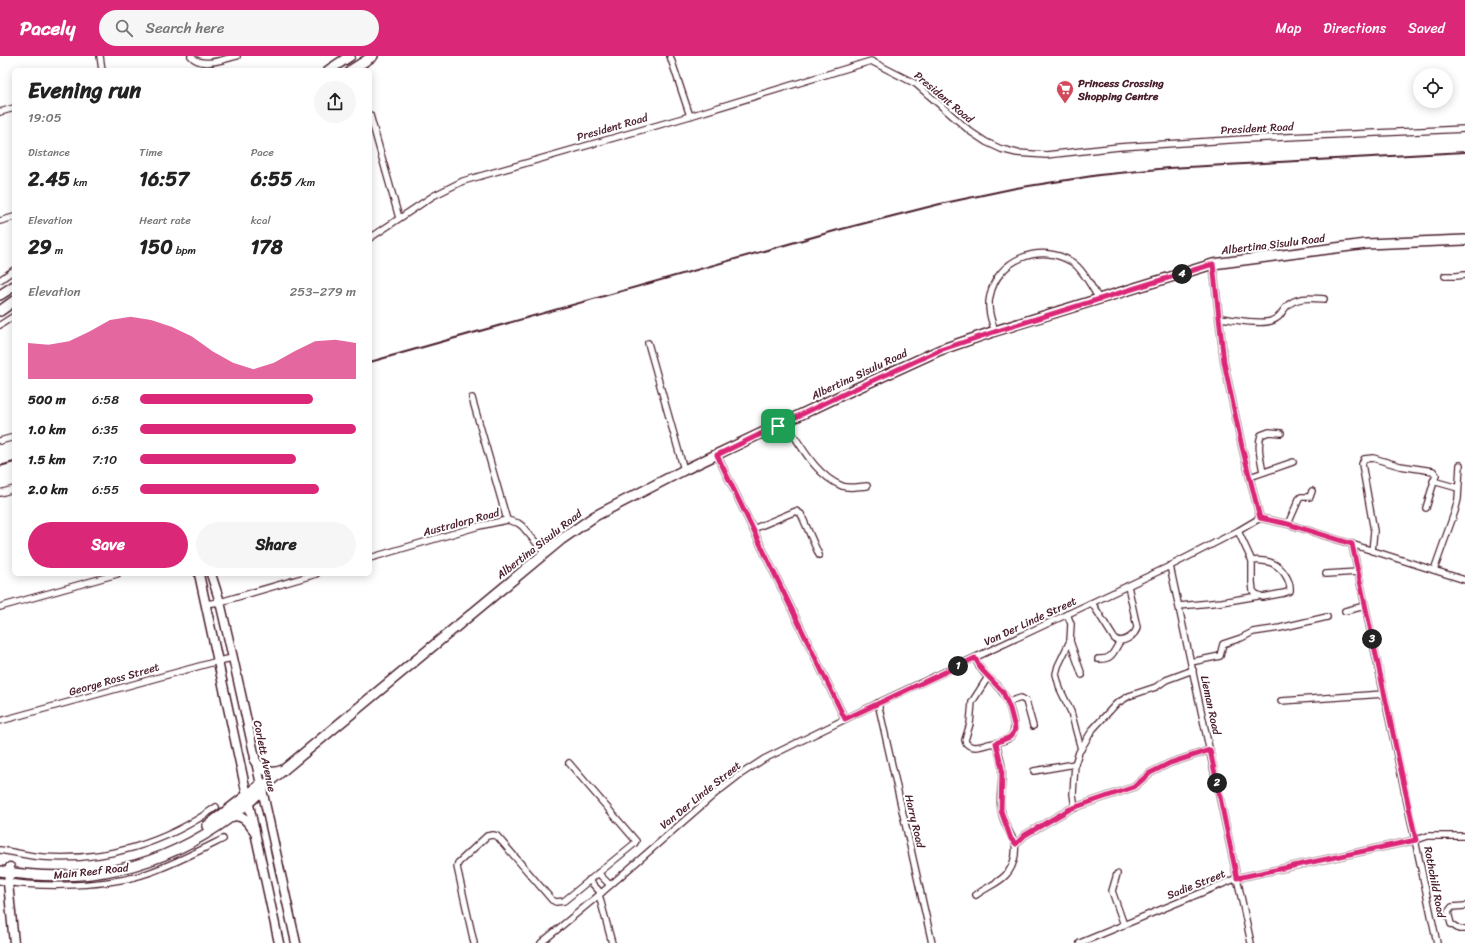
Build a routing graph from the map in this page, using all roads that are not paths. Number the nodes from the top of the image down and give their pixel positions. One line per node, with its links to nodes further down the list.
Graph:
1 (100, 56): 8 (street)
2 (191, 56): 3 (street)
3 (237, 56)
4 (350, 56): 9 (main road)
5 (373, 56): 10 (main road)
6 (670, 56): 13 (street)
7 (872, 58): 13 (street, President Road); 15 (street, President Road)
8 (102, 68)
9 (332, 68)
10 (356, 68)
11 (12, 109): 12 (street)
12 (0, 112)
13 (690, 116): 17 (street, President Road)
14 (372, 122): 17 (street)
15 (1465, 128)
16 (12, 218): 18 (street)
17 (399, 218): 19 (street, President Road)
18 (0, 221)
19 (372, 237)
20 (1465, 240): 21 (main road, Albertina Sisulu Road)
21 (1213, 264): 28 (main road, Albertina Sisulu Road); 33 (street)
22 (12, 271): 25 (street)
23 (1465, 275): 24 (street)
24 (1445, 276)
25 (0, 280)
26 (12, 287): 27 (main road)
27 (0, 295)
28 (1099, 299): 35 (main road, Albertina Sisulu Road); 35 (street)
29 (1324, 299): 33 (street)
30 (12, 302): 31 (main road)
31 (0, 311)
32 (12, 317): 34 (street)
33 (1219, 318): 47 (street)
34 (0, 325)
35 (994, 332): 38 (main road, Albertina Sisulu Road)
36 (648, 342): 45 (street)
37 (472, 398): 56 (street)
38 (785, 422): 42 (main road, Albertina Sisulu Road); 49 (street)
39 (1281, 433): 46 (street)
40 (12, 438): 41 (street)
41 (0, 441)
42 (717, 455): 45 (main road, Albertina Sisulu Road); 58 (street)
43 (1293, 462): 46 (street)
44 (1460, 465): 50 (street)
45 (684, 470): 62 (main road, Albertina Sisulu Road)
46 (1263, 472): 47 (street)
47 (1250, 477): 55 (street)
48 (1433, 481): 50 (street); 54 (street); 61 (street)
49 (867, 486)
50 (1458, 488): 67 (street)
51 (12, 490): 53 (street)
52 (1312, 491): 57 (street)
53 (0, 493)
54 (1426, 508)
55 (1260, 518): 57 (street); 59 (street, Van Der Linde Street)
56 (507, 520): 62 (street, Australorp Road); 64 (street, Australorp Road)
57 (1288, 524): 60 (street)
58 (753, 529): 63 (street); 100 (street)
59 (1238, 531): 65 (street); 66 (street, Van Der Linde Street)
60 (1352, 544): 61 (street); 68 (street, Rothchild Road)
61 (1372, 551): 67 (street)
62 (545, 553): 109 (main road, Albertina Sisulu Road)
63 (819, 555)
64 (372, 557)
65 (1252, 561): 76 (street); 76 (street)
66 (1170, 566): 75 (street, Van Der Linde Street); 80 (street, Lieman Road)
67 (1434, 570): 74 (street)
68 (1358, 572): 69 (street); 81 (street, Rothchild Road)
69 (1326, 574)
70 (110, 576): 82 (street)
71 (199, 576): 79 (street)
72 (212, 576): 77 (street, Corlett Avenue)
73 (309, 576): 77 (street)
74 (1465, 580)
75 (1128, 586): 78 (street, Van Der Linde Street); 87 (street)
76 (1258, 596): 80 (street)
77 (220, 602): 79 (street); 88 (street, Corlett Avenue)
78 (1092, 603): 84 (street, Van Der Linde Street); 87 (street)
79 (205, 604): 91 (street)
80 (1179, 606): 92 (street, Lieman Road)
81 (1366, 606): 83 (street); 96 (street, Rothchild Road)
82 (0, 607)
83 (1345, 611)
84 (1067, 614): 86 (street); 89 (street, Van Der Linde Street)
85 (1327, 617): 92 (street)
86 (1070, 641): 94 (street); 104 (street)
87 (1120, 641): 90 (street)
88 (233, 658): 91 (street, George Ross Street); 106 (street, Corlett Avenue)
89 (975, 658): 95 (street); 99 (street, Van Der Linde Street)
90 (1098, 659)
91 (218, 661): 101 (street, George Ross Street); 112 (street)
92 (1191, 662): 93 (street, Lieman Road)
93 (1193, 670): 104 (street); 105 (street, Lieman Road)
94 (1082, 675)
95 (988, 677): 98 (street); 103 (street)
96 (1384, 694): 97 (street); 119 (street, Rothchild Road)
97 (1281, 701)
98 (1008, 702): 102 (street); 103 (street)
99 (878, 703): 100 (street, Van Der Linde Street); 142 (street, Harry Road)
100 (845, 719): 129 (street, Van Der Linde Street)
101 (0, 721)
102 (1033, 726)
103 (996, 743): 120 (street)
104 (1081, 748): 108 (street)
105 (1210, 750): 114 (street); 126 (street, Lieman Road)
106 (255, 761): 109 (main road); 111 (street, Corlett Avenue)
107 (569, 764): 124 (street)
108 (1075, 764): 110 (street); 114 (street)
109 (286, 769): 111 (main road, Albertina Sisulu Road)
110 (1034, 771)
111 (261, 789): 112 (main road, Albertina Sisulu Road); 138 (street, Corlett Avenue)
112 (247, 800): 115 (main road, Albertina Sisulu Road); 116 (street); 123 (main road, Albertina Sisulu Road)
113 (216, 807): 121 (street, Main Reef Road)
114 (1075, 808): 120 (street)
115 (232, 816): 116 (main road); 123 (main road, Albertina Sisulu Road)
116 (254, 830): 137 (street)
117 (1465, 836): 119 (street, Sadie Street)
118 (223, 839): 128 (street, Main Reef Road)
119 (1416, 840): 126 (street, Sadie Street); 145 (street, Rothchild Road)
120 (1016, 844): 131 (street)
121 (0, 850)
122 (0, 865): 123 (main road, Albertina Sisulu Road)
123 (6, 870): 128 (street)
124 (598, 873): 127 (street); 129 (street)
125 (1117, 874): 133 (street)
126 (1237, 878): 133 (street, Sadie Street); 144 (street, Lieman Road)
127 (589, 880): 130 (street); 139 (street)
128 (4, 882): 136 (street)
129 (610, 885): 130 (street, Van Der Linde Street)
130 (600, 894): 140 (street, Van Der Linde Street); 141 (street)
131 (976, 895)
132 (1465, 906): 134 (street)
133 (1124, 925): 135 (street, Sadie Street)
134 (1465, 929)
135 (1088, 942): 143 (street, Sadie Street)
136 (14, 943)
137 (279, 943)
138 (296, 943)
139 (474, 943)
140 (541, 943)
141 (612, 943)
142 (932, 943)
143 (1080, 943)
144 (1251, 943)
145 (1437, 943)

